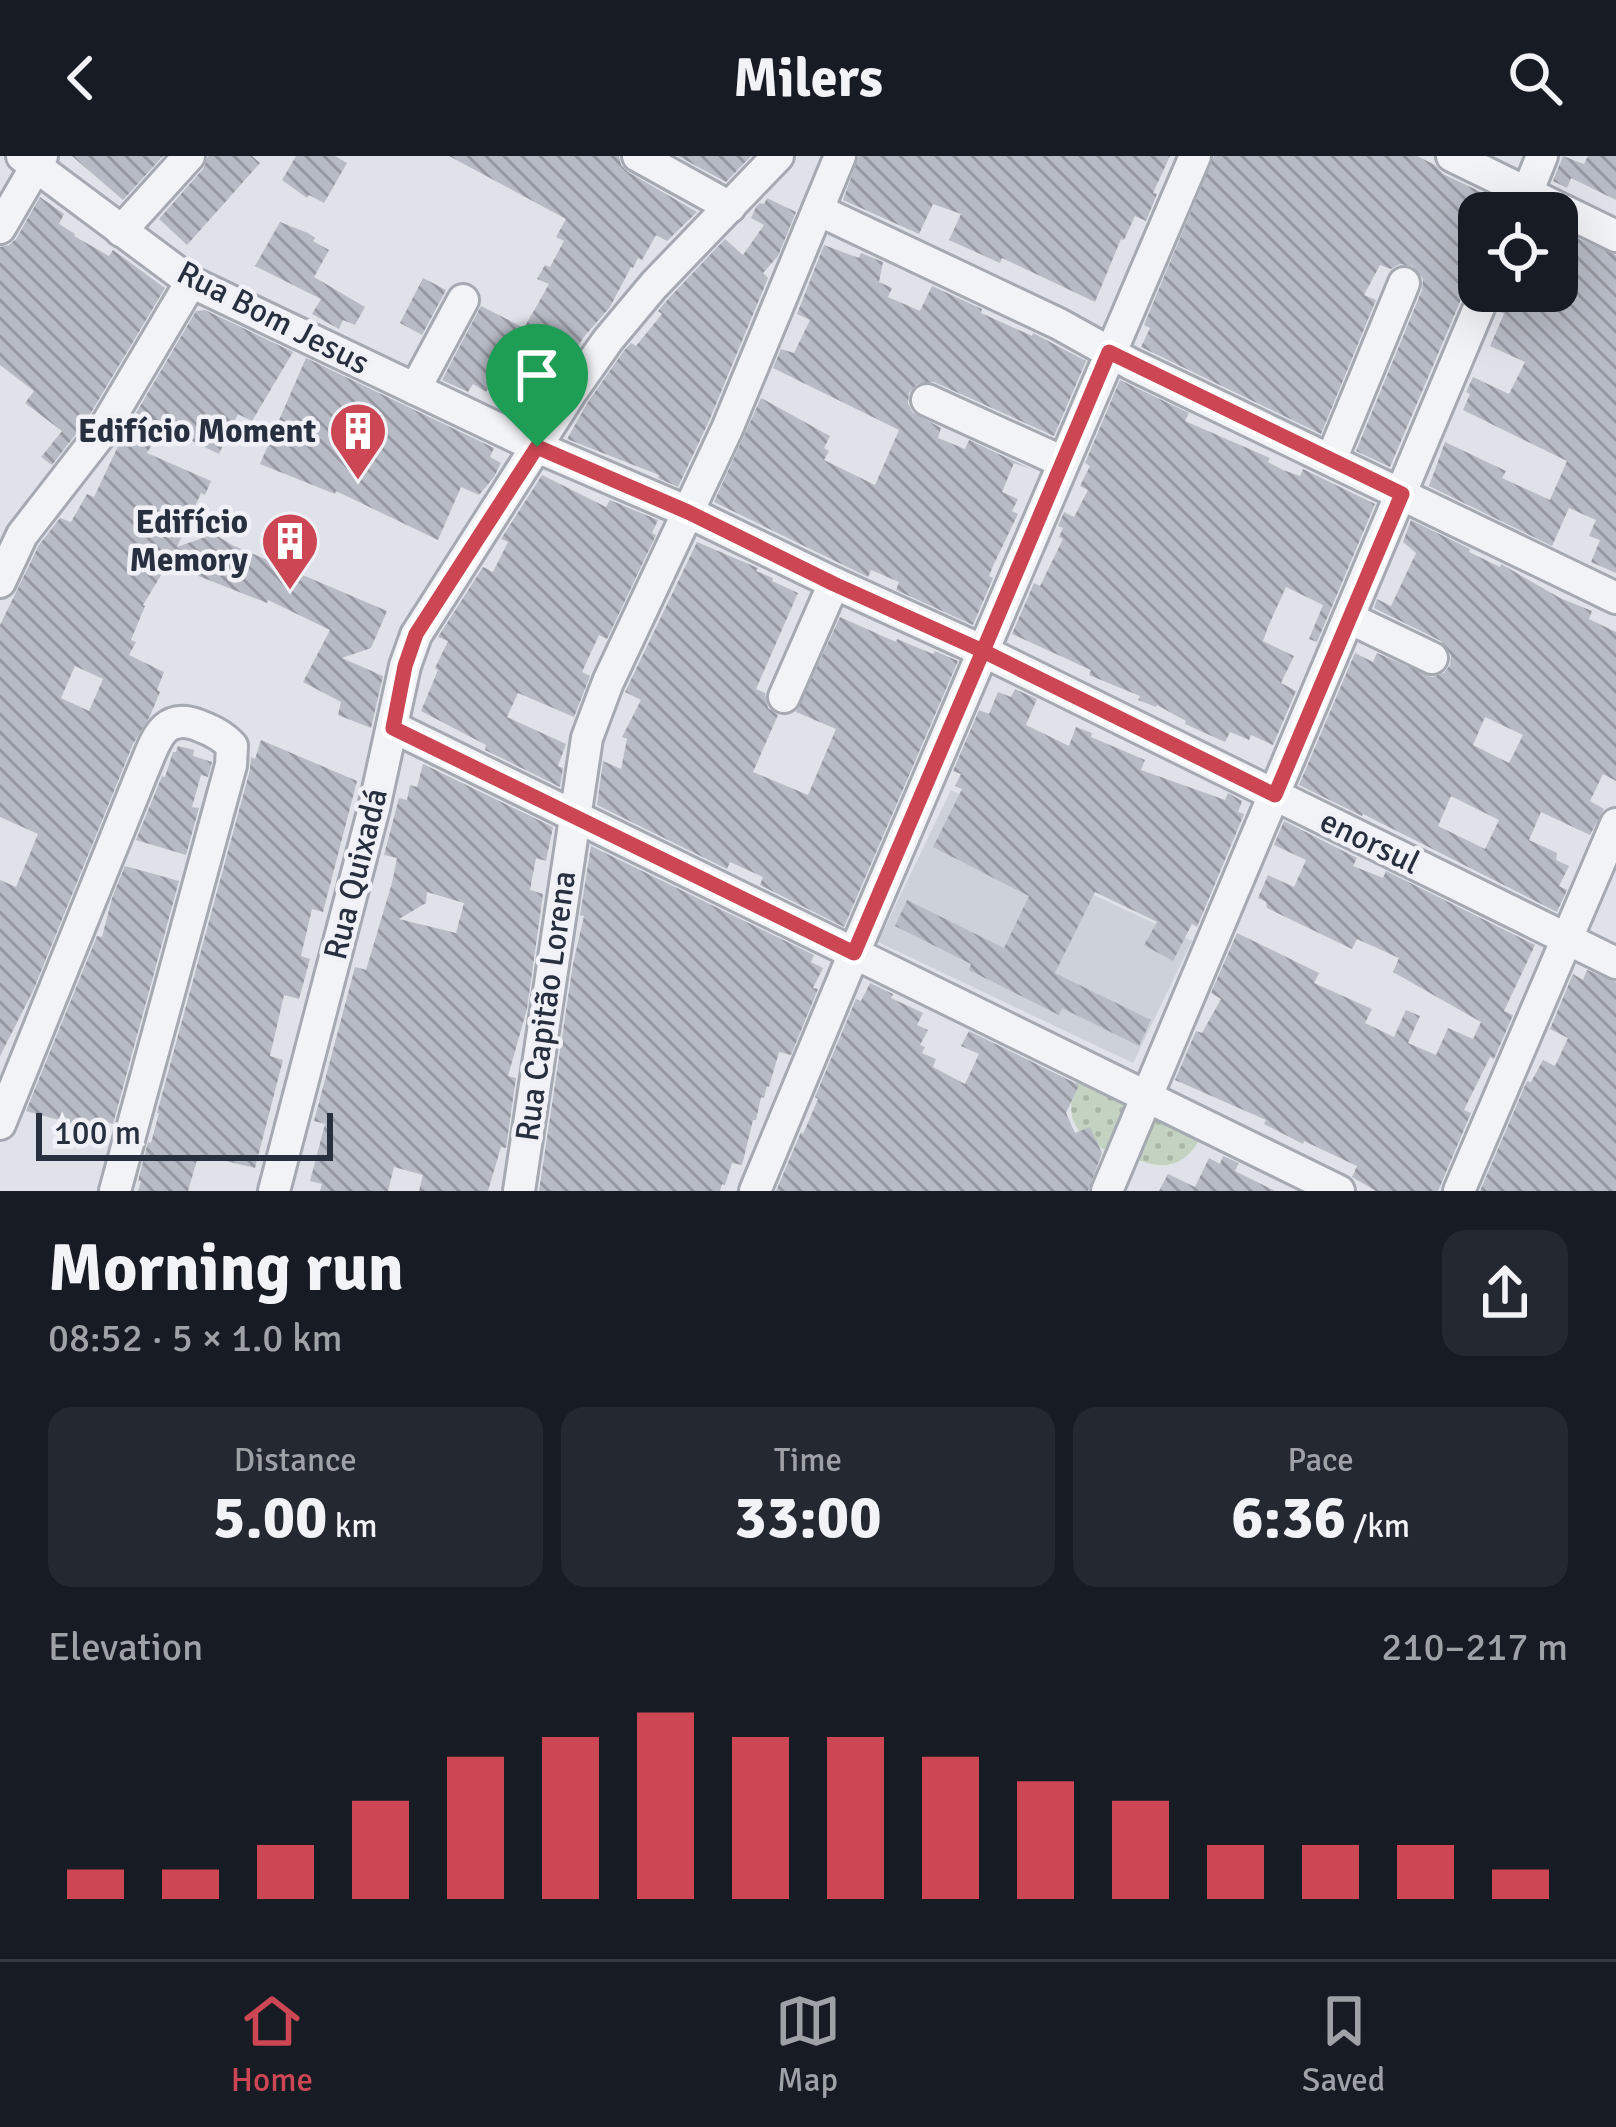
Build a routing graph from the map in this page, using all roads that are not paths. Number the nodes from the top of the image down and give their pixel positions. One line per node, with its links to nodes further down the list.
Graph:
1 (189, 156): 15 (street)
2 (638, 156): 11 (street)
3 (777, 156): 11 (street, Rua Quixadá)
4 (840, 156): 12 (street, Rua Capitão Lorena)
5 (1195, 156): 21 (street)
6 (1452, 156): 9 (street)
7 (1542, 156): 10 (street)
8 (30, 158): 14 (street); 15 (street, Rua Bom Jesus)
9 (1506, 192)
10 (1527, 192)
11 (730, 207): 24 (street, Rua Quixadá)
12 (818, 210): 21 (street); 28 (street, Rua Capitão Lorena)
13 (1578, 223): 16 (street)
14 (0, 228)
15 (121, 231): 17 (street, Rua Bom Jesus)
16 (1616, 236)
17 (191, 282): 22 (street, Rua Bom Jesus); 29 (street)
18 (1404, 283): 25 (street)
19 (463, 300): 22 (street)
20 (1477, 312): 27 (street)
21 (1109, 352): 25 (street); 26 (street)
22 (415, 388): 24 (street, Rua Bom Jesus)
23 (927, 400): 26 (street)
24 (537, 447): 28 (street, enorsul); 37 (street, Rua Quixadá)
25 (1330, 460): 27 (street)
26 (1063, 462): 34 (street)
27 (1402, 494): 32 (street); 33 (street)
28 (688, 512): 31 (street, enorsul); 39 (street, Rua Capitão Lorena)
29 (11, 529): 30 (street)
30 (0, 582)
31 (834, 584): 34 (street, enorsul); 36 (street)
32 (1616, 598)
33 (1349, 618): 35 (street); 38 (street)
34 (983, 651): 38 (street, enorsul); 42 (street)
35 (1432, 658)
36 (784, 697)
37 (393, 728): 39 (street); 47 (street, Rua Quixadá)
38 (1275, 795): 41 (street, enorsul); 44 (street)
39 (573, 816): 42 (street); 48 (street, Rua Capitão Lorena)
40 (1616, 824): 41 (street)
41 (1567, 939): 43 (street, enorsul); 52 (street)
42 (854, 953): 44 (street); 49 (street)
43 (1616, 963)
44 (1147, 1097): 50 (street); 51 (street)
45 (0, 1124): 46 (street)
46 (116, 1191)
47 (274, 1191)
48 (519, 1191)
49 (755, 1191)
50 (1106, 1191)
51 (1339, 1191)
52 (1459, 1191)

